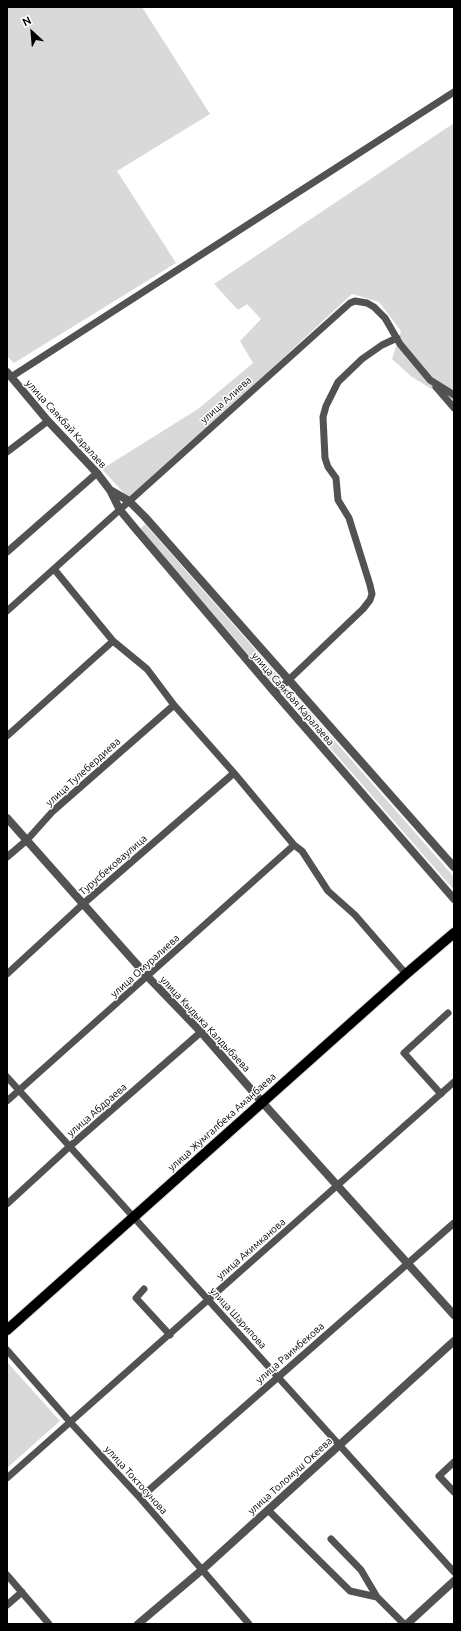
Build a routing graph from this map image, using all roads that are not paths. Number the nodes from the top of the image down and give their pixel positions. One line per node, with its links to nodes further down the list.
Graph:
1 (454, 92): 3 (street)
2 (397, 338): 4 (street, улица Алиева); 11 (street, улица Алиева); 17 (street)
3 (9, 375): 7 (street, улица Саякбай Каралаев)
4 (430, 380): 5 (street, улица Алиева); 6 (street)
5 (454, 395)
6 (454, 408)
7 (48, 421): 8 (street); 9 (street, улица Саякбай Каралаев)
8 (7, 452)
9 (97, 473): 10 (street, улица Саякбай Каралаев); 13 (street)
10 (110, 490): 11 (street, улица Саякбай Каралаев); 12 (street, улица Саякбай Каралаев)
11 (129, 501): 12 (street, улица Алиева); 17 (street, улица Саякбая Каралаева)
12 (120, 510): 14 (street, улица Алиева); 18 (street, улица Саякбая Каралаева)
13 (7, 552)
14 (54, 569): 15 (street, улица Алиева); 16 (street)
15 (7, 611)
16 (113, 641): 19 (street); 20 (street)
17 (288, 678): 18 (street); 26 (street, улица Саякбая Каралаева)
18 (275, 693): 27 (street, улица Саякбая Каралаева)
19 (174, 705): 21 (street); 23 (street, улица Тулебердиева)
20 (7, 736)
21 (234, 773): 24 (street); 28 (street, Турусбековаулица)
22 (7, 818): 23 (street, улица Кыдыка Калдыбаева)
23 (27, 840): 25 (street, улица Тулебердиева); 28 (street, улица Кыдыка Калдыбаева)
24 (294, 845): 31 (street); 32 (street, улица Омуралиева)
25 (7, 857)
26 (454, 867)
27 (454, 899)
28 (83, 904): 30 (street, Турусбековаулица); 32 (street, улица Кыдыка Калдыбаева)
29 (454, 933): 31 (main road, улица Жумгалбека Аманбаева)
30 (7, 974)
31 (406, 974): 40 (main road, улица Жумгалбека Аманбаева)
32 (148, 977): 34 (street, улица Кыдыка Калдыбаева); 37 (street, улица Омуралиева)
33 (448, 1013): 38 (street)
34 (201, 1032): 40 (street, улица Кыдыка Калдыбаева); 41 (street, улица Абдраева)
35 (7, 1077): 37 (street, улица Шарипова)
36 (454, 1082): 38 (street, улица Акимканова)
37 (19, 1090): 39 (street, улица Омуралиева); 41 (street, улица Шарипова)
38 (440, 1094): 42 (street, улица Акимканова)
39 (7, 1101)
40 (262, 1102): 42 (street, улица Кыдыка Калдыбаева); 44 (main road, улица Жумгалбека Аманбаева)
41 (69, 1147): 43 (street, улица Абдраева); 44 (street, улица Шарипова)
42 (338, 1185): 46 (street, улица Кыдыка Калдыбаева); 48 (street, улица Акимканова)
43 (7, 1204)
44 (133, 1217): 48 (street, улица Шарипова); 50 (main road, улица Жумгалбека Аманбаева)
45 (454, 1223): 46 (street, улица Раимбекова)
46 (408, 1263): 49 (street, улица Кыдыка Калдыбаева); 54 (street, улица Раимбекова)
47 (144, 1289): 51 (street)
48 (208, 1300): 51 (street, улица Акимканова); 54 (street, улица Шарипова)
49 (454, 1315)
50 (7, 1330)
51 (170, 1335): 55 (street, улица Акимканова)
52 (454, 1341): 56 (street, улица Толомуш Океева)
53 (7, 1350): 55 (street, улица Токтосунова)
54 (277, 1377): 56 (street, улица Шарипова); 60 (street, улица Раимбекова)
55 (71, 1423): 58 (street, улица Акимканова); 60 (street, улица Токтосунова)
56 (339, 1446): 61 (street, улица Толомуш Океева); 64 (street, улица Шарипова)
57 (454, 1462): 59 (street)
58 (7, 1478)
59 (454, 1492)
60 (140, 1498): 63 (street, улица Токтосунова)
61 (268, 1510): 63 (street, улица Толомуш Океева); 68 (street)
62 (331, 1538): 68 (street)
63 (203, 1569): 71 (street, улица Толомуш Океева); 72 (street, улица Токтосунова)
64 (454, 1572)
65 (7, 1575): 67 (street)
66 (454, 1581): 74 (street)
67 (22, 1592): 69 (street); 70 (street)
68 (376, 1597): 73 (street)
69 (7, 1605)
70 (50, 1624)
71 (138, 1624)
72 (249, 1624)
73 (404, 1624)
74 (407, 1624)

